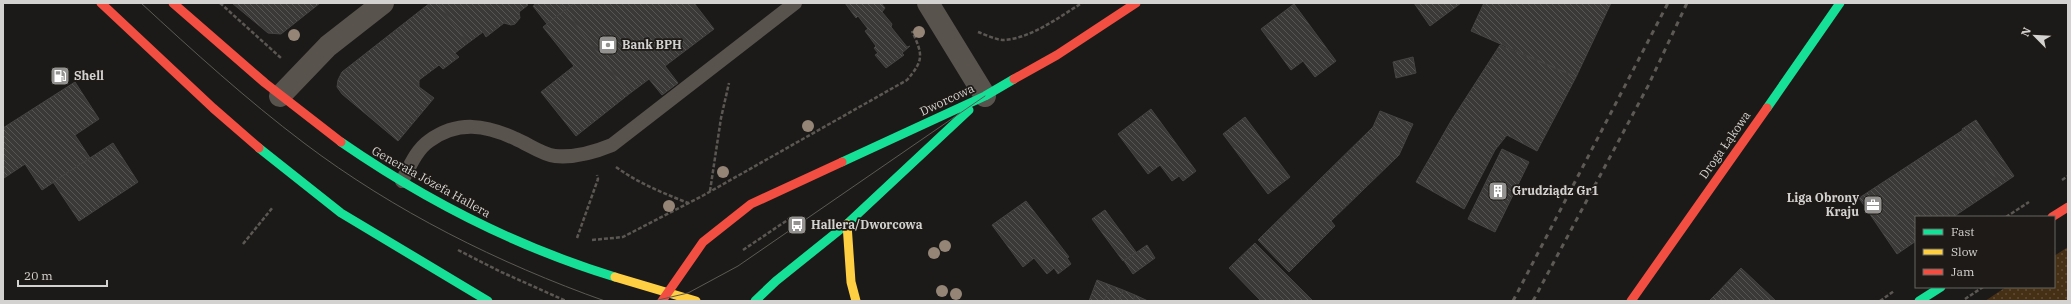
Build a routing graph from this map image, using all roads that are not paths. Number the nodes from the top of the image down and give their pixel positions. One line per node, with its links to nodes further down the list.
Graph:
1 (101, 3): 16 (main road)
2 (172, 3): 8 (main road, Generała Józefa Hallera)
3 (383, 3): 8 (street)
4 (795, 3): 10 (lane)
5 (928, 3): 9 (street)
6 (1136, 3): 9 (main road)
7 (1840, 3): 21 (main road, Droga Łąkowa)
8 (280, 96): 10 (main road, Generała Józefa Hallera)
9 (984, 96): 13 (main road, Dworcowa); 15 (main road, Dworcowa)
10 (402, 181): 15 (main road, Generała Józefa Hallera)
11 (2068, 207): 12 (main road)
12 (2054, 216)
13 (847, 224): 19 (main road, Dworcowa); 20 (main road)
14 (1939, 288): 22 (main road)
15 (668, 293): 17 (main road, Dworcowa); 18 (main road, Generała Józefa Hallera)
16 (488, 301)
17 (662, 301)
18 (696, 301)
19 (755, 301)
20 (856, 301)
21 (1631, 301)
22 (1919, 301)

